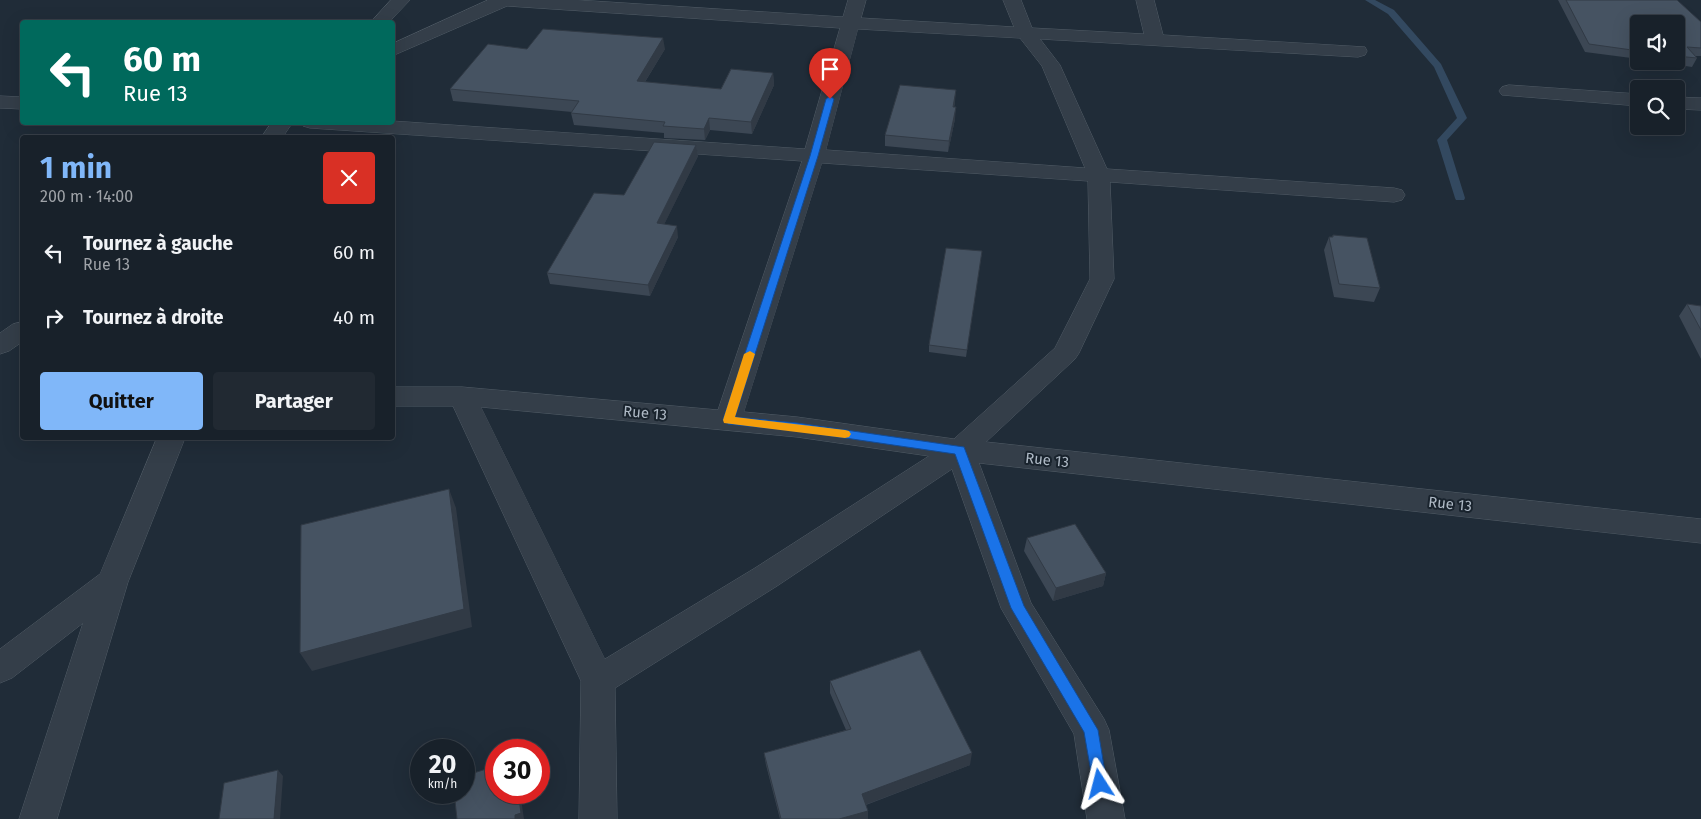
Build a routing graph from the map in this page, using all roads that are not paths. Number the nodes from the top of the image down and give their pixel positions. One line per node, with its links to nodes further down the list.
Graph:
1 (401, 0): 7 (street)
2 (497, 0): 3 (street)
3 (505, 0): 8 (street); 11 (street)
4 (857, 0): 8 (street)
5 (1012, 0): 9 (street)
6 (1145, 0): 10 (street)
7 (382, 20)
8 (851, 23): 9 (street); 20 (street)
9 (1025, 32): 10 (street); 21 (street)
10 (1155, 40): 12 (street)
11 (395, 50)
12 (1358, 51)
13 (1509, 91): 14 (street)
14 (1630, 99)
15 (0, 102): 16 (street)
16 (20, 103)
17 (1685, 103): 18 (street)
18 (1701, 104)
19 (354, 125): 20 (street)
20 (814, 156): 21 (street); 29 (street)
21 (1099, 175): 22 (street); 31 (street)
22 (1394, 195)
23 (20, 331): 24 (street)
24 (0, 345)
25 (0, 349): 26 (street)
26 (20, 354)
27 (462, 396): 28 (street, Rue 13); 29 (street, Rue 13); 35 (street)
28 (395, 397)
29 (728, 420): 31 (street, Rue 13)
30 (170, 440): 33 (street)
31 (960, 450): 32 (street, Rue 13); 35 (street); 38 (street)
32 (1701, 531)
33 (112, 582): 34 (street); 36 (street)
34 (0, 668)
35 (598, 681): 37 (street)
36 (38, 819)
37 (598, 819)
38 (1106, 819)

